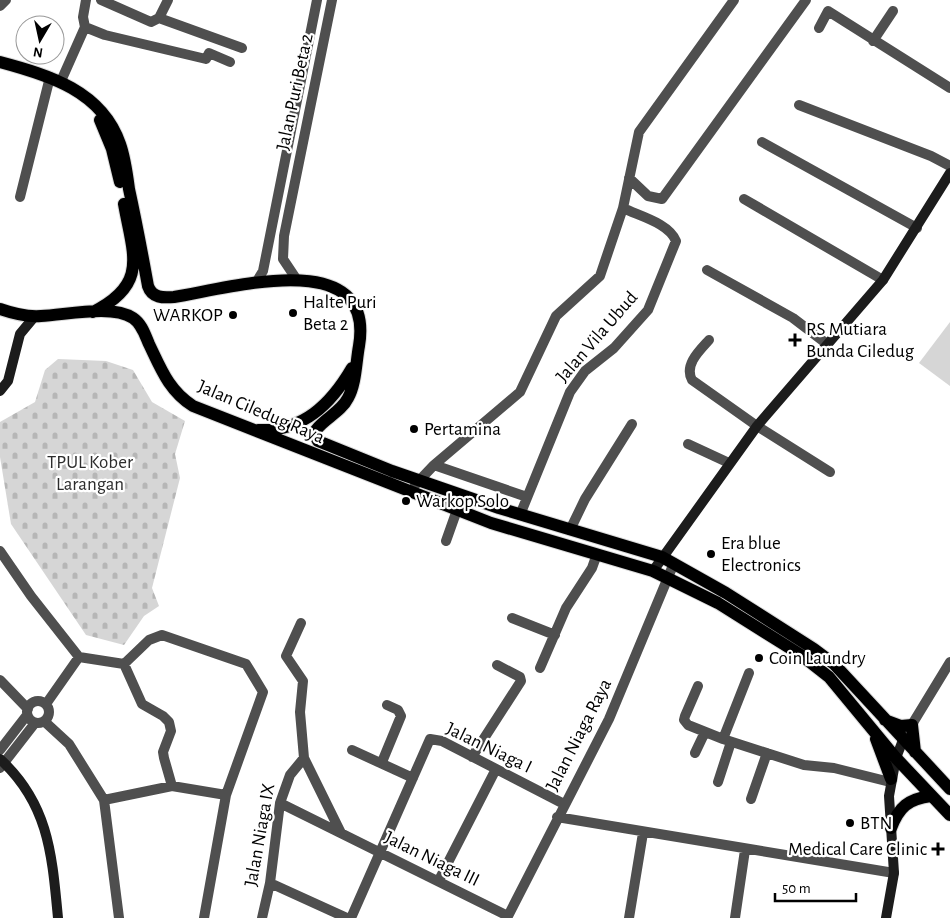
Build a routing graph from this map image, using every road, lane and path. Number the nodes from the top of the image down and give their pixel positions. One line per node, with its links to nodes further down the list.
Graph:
1 (6, 0): 9 (street)
2 (86, 0): 12 (street)
3 (101, 0): 11 (street)
4 (168, 0): 11 (street)
5 (316, 0): 18 (street, Jalan Puri Beta 2)
6 (332, 0): 19 (street, Jalan Puri Beta 2)
7 (734, 0): 27 (street, Jalan Vila Ubud)
8 (806, 0): 27 (street)
9 (0, 6)
10 (892, 11): 14 (street)
11 (159, 18): 15 (street)
12 (85, 27): 16 (street); 20 (street)
13 (820, 28): 14 (street)
14 (873, 41): 21 (street)
15 (242, 48)
16 (230, 62)
17 (0, 64): 20 (main road)
18 (303, 66): 19 (street); 28 (street, Jalan Puri Beta 2)
19 (318, 69): 29 (street, Jalan Puri Beta 2)
20 (56, 79): 22 (main road); 30 (street)
21 (950, 88)
22 (79, 92): 39 (main road); 41 (main road)
23 (799, 105): 25 (street)
24 (762, 142): 33 (street)
25 (950, 166)
26 (950, 173): 33 (main road)
27 (629, 178): 32 (street, Jalan Vila Ubud)
28 (278, 190): 29 (street); 34 (street, Jalan Puri Beta 2)
29 (293, 192): 35 (street, Jalan Puri Beta 2)
30 (20, 197)
31 (744, 199): 38 (street)
32 (623, 208): 52 (street, Jalan Vila Ubud); 56 (street, Jalan Vila Ubud)
33 (917, 228): 38 (main road)
34 (269, 235): 35 (street); 39 (street, Jalan Puri Beta 2)
35 (284, 236): 37 (street, Jalan Puri Beta 2)
36 (708, 270): 44 (street)
37 (297, 280): 39 (main road); 45 (main road)
38 (883, 280): 44 (main road)
39 (257, 281)
40 (0, 309): 42 (main road, Jalan Ciledug Raya)
41 (92, 312): 42 (main road, Jalan Ciledug Raya); 49 (main road, Jalan Ciledug Raya)
42 (35, 316): 46 (main road)
43 (709, 340): 48 (street)
44 (827, 344): 48 (main road)
45 (357, 359): 49 (main road); 54 (main road)
46 (0, 392)
47 (632, 424): 59 (street)
48 (757, 426): 51 (main road); 53 (street)
49 (248, 429): 55 (main road, Jalan Ciledug Raya)
50 (688, 444): 51 (street)
51 (729, 463): 63 (main road)
52 (434, 465): 54 (street, Jalan Vila Ubud); 56 (street)
53 (830, 472)
54 (419, 480): 55 (street, Jalan Vila Ubud); 58 (main road)
55 (409, 492): 57 (main road, Jalan Ciledug Raya)
56 (527, 497): 58 (street, Jalan Vila Ubud)
57 (457, 510): 60 (street); 62 (main road, Jalan Ciledug Raya)
58 (520, 515): 59 (main road)
59 (570, 530): 63 (main road)
60 (446, 541)
61 (0, 551): 70 (street)
62 (597, 554): 65 (main road, Jalan Ciledug Raya); 69 (street)
63 (662, 556): 64 (main road); 65 (main road)
64 (674, 563): 66 (street, Jalan Niaga Raya); 81 (main road)
65 (652, 571): 66 (main road, Jalan Ciledug Raya)
66 (667, 576): 84 (main road, Jalan Ciledug Raya); 109 (street, Jalan Niaga Raya)
67 (512, 618): 69 (street)
68 (301, 623): 94 (street)
69 (555, 635): 74 (street)
70 (80, 657): 72 (street); 78 (street)
71 (950, 662): 83 (street)
72 (124, 664): 102 (street); 104 (street)
73 (497, 665): 93 (street)
74 (540, 668)
75 (749, 673): 86 (street)
76 (0, 680): 80 (street)
77 (698, 686): 85 (street)
78 (46, 704): 80 (street); 82 (street)
79 (387, 705): 96 (street)
80 (28, 712): 82 (street); 88 (street)
81 (885, 720): 83 (main road); 87 (main road)
82 (40, 722): 97 (street); 107 (street)
83 (912, 725): 87 (street); 90 (main road)
84 (871, 729): 95 (main road); 100 (main road)
85 (705, 732): 86 (street); 91 (street)
86 (727, 740): 92 (street); 101 (street)
87 (903, 740): 90 (main road); 95 (main road)
88 (0, 750)
89 (352, 750): 96 (street)
90 (915, 752): 103 (main road)
91 (695, 753)
92 (768, 753): 100 (street); 106 (street)
93 (472, 757): 98 (street, Jalan Niaga I); 99 (street, Jalan Niaga I)
94 (304, 758): 108 (street, Jalan Niaga IX); 113 (street)
95 (896, 758): 100 (main road); 105 (main road)
96 (382, 762): 99 (street)
97 (2, 763): 121 (main road)
98 (496, 769): 109 (street, Jalan Niaga I); 118 (street)
99 (413, 778): 116 (street, Jalan Niaga I)
100 (891, 781): 112 (main road)
101 (718, 782)
102 (172, 786): 104 (street); 107 (street)
103 (950, 789)
104 (226, 795): 123 (street)
105 (931, 796): 110 (main road); 112 (main road)
106 (751, 799)
107 (104, 800): 122 (street)
108 (280, 803): 113 (street, Jalan Niaga III); 119 (street, Jalan Niaga IX)
109 (564, 804): 111 (street, Jalan Niaga Raya)
110 (950, 815)
111 (557, 817): 114 (street); 120 (street, Jalan Niaga Raya)
112 (891, 828): 117 (main road)
113 (341, 833): 116 (street, Jalan Niaga III)
114 (643, 833): 115 (street); 126 (street)
115 (745, 850): 117 (street); 127 (street)
116 (380, 852): 118 (street, Jalan Niaga III); 125 (street, Jalan Niaga I)
117 (894, 873): 128 (main road)
118 (439, 880): 120 (street, Jalan Niaga III)
119 (270, 883): 124 (street, Jalan Niaga IX); 125 (street)
120 (508, 917)
121 (58, 918)
122 (119, 918)
123 (204, 918)
124 (262, 918)
125 (349, 918)
126 (630, 918)
127 (735, 918)
128 (886, 918)

